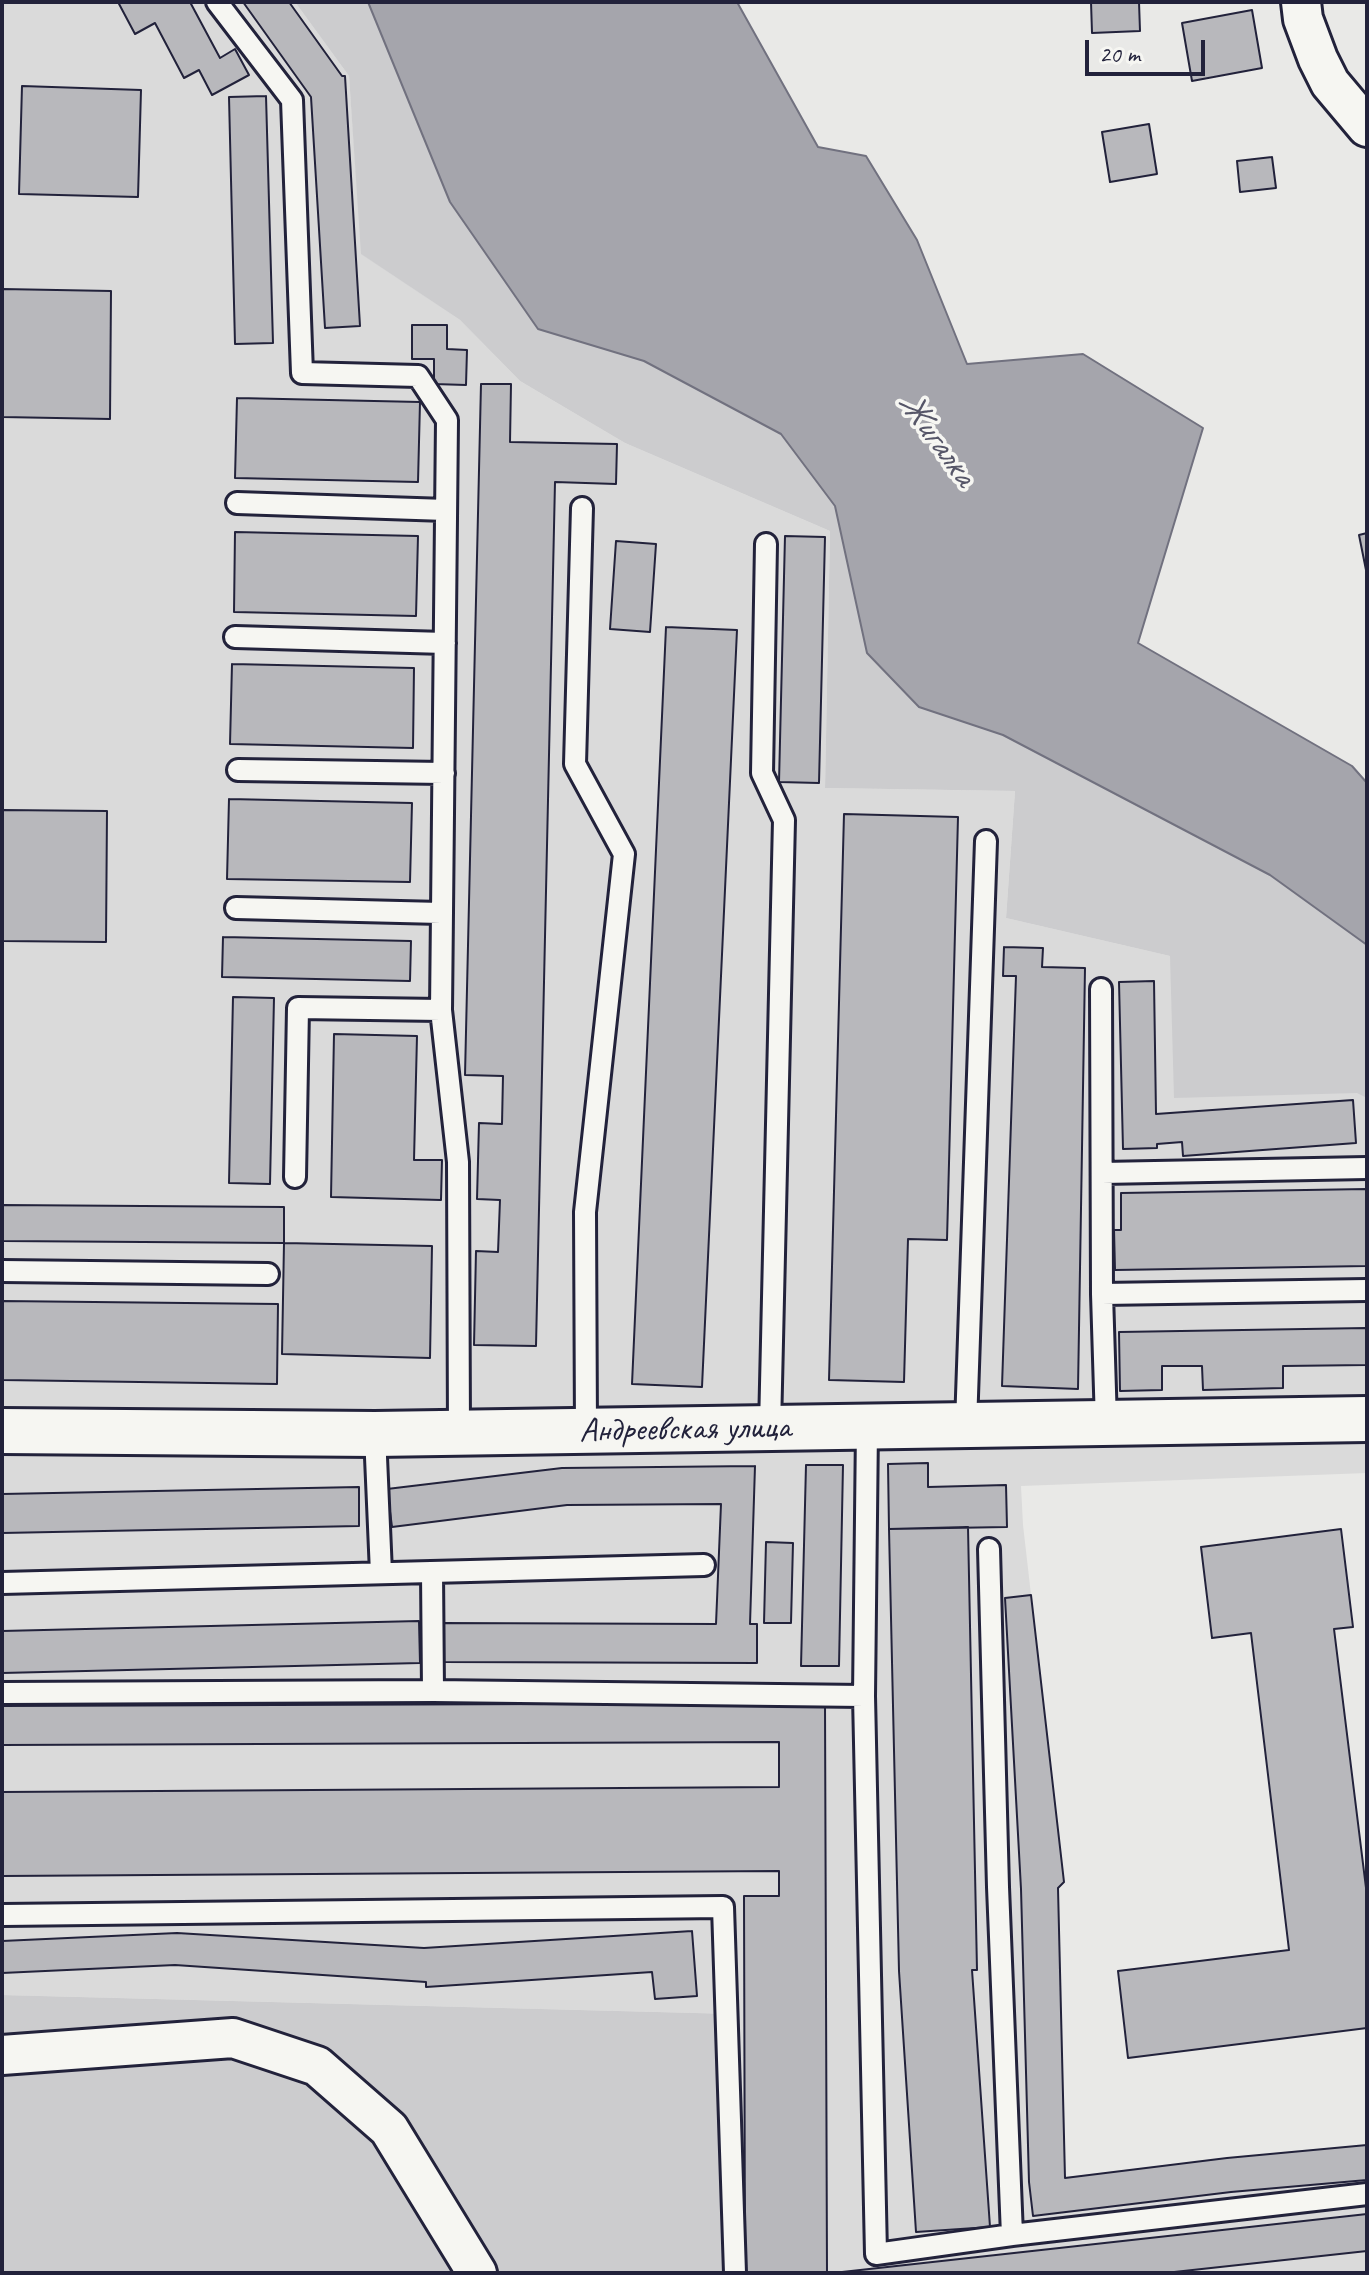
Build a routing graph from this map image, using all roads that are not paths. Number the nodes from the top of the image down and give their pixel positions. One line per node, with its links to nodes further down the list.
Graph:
1 (217, 2): 6 (lane)
2 (1301, 2): 3 (street)
3 (1367, 127)
4 (237, 503): 6 (lane)
5 (582, 508): 30 (lane)
6 (446, 510): 9 (lane)
7 (766, 544): 28 (lane)
8 (235, 637): 9 (lane)
9 (445, 643): 11 (lane)
10 (238, 770): 11 (lane)
11 (444, 773): 14 (lane)
12 (986, 841): 26 (lane)
13 (236, 908): 14 (lane)
14 (441, 913): 16 (lane)
15 (1101, 989): 18 (lane)
16 (441, 1010): 19 (lane); 31 (lane)
17 (1367, 1168): 18 (lane)
18 (1102, 1173): 23 (lane)
19 (295, 1177)
20 (2, 1271): 21 (lane)
21 (268, 1274)
22 (1367, 1290): 23 (lane)
23 (1102, 1294): 25 (lane)
24 (1367, 1419): 25 (street, Андреевская улица)
25 (1106, 1423): 26 (street, Андреевская улица)
26 (966, 1425): 27 (street, Андреевская улица)
27 (867, 1427): 28 (street, Андреевская улица); 40 (lane)
28 (770, 1428): 30 (street, Андреевская улица)
29 (2, 1431): 32 (street, Андреевская улица)
30 (586, 1431): 31 (street, Андреевская улица)
31 (459, 1433): 32 (street, Андреевская улица)
32 (375, 1434): 36 (lane)
33 (989, 1549): 44 (lane)
34 (704, 1565): 35 (lane)
35 (432, 1572): 36 (lane); 38 (lane)
36 (381, 1573): 37 (lane)
37 (2, 1583)
38 (433, 1691): 39 (lane); 40 (lane)
39 (2, 1693)
40 (864, 1696): 44 (lane)
41 (2, 1915): 46 (lane)
42 (2, 2055): 45 (street)
43 (1367, 2194): 44 (lane)
44 (1012, 2235)
45 (477, 2273)
46 (735, 2273)

